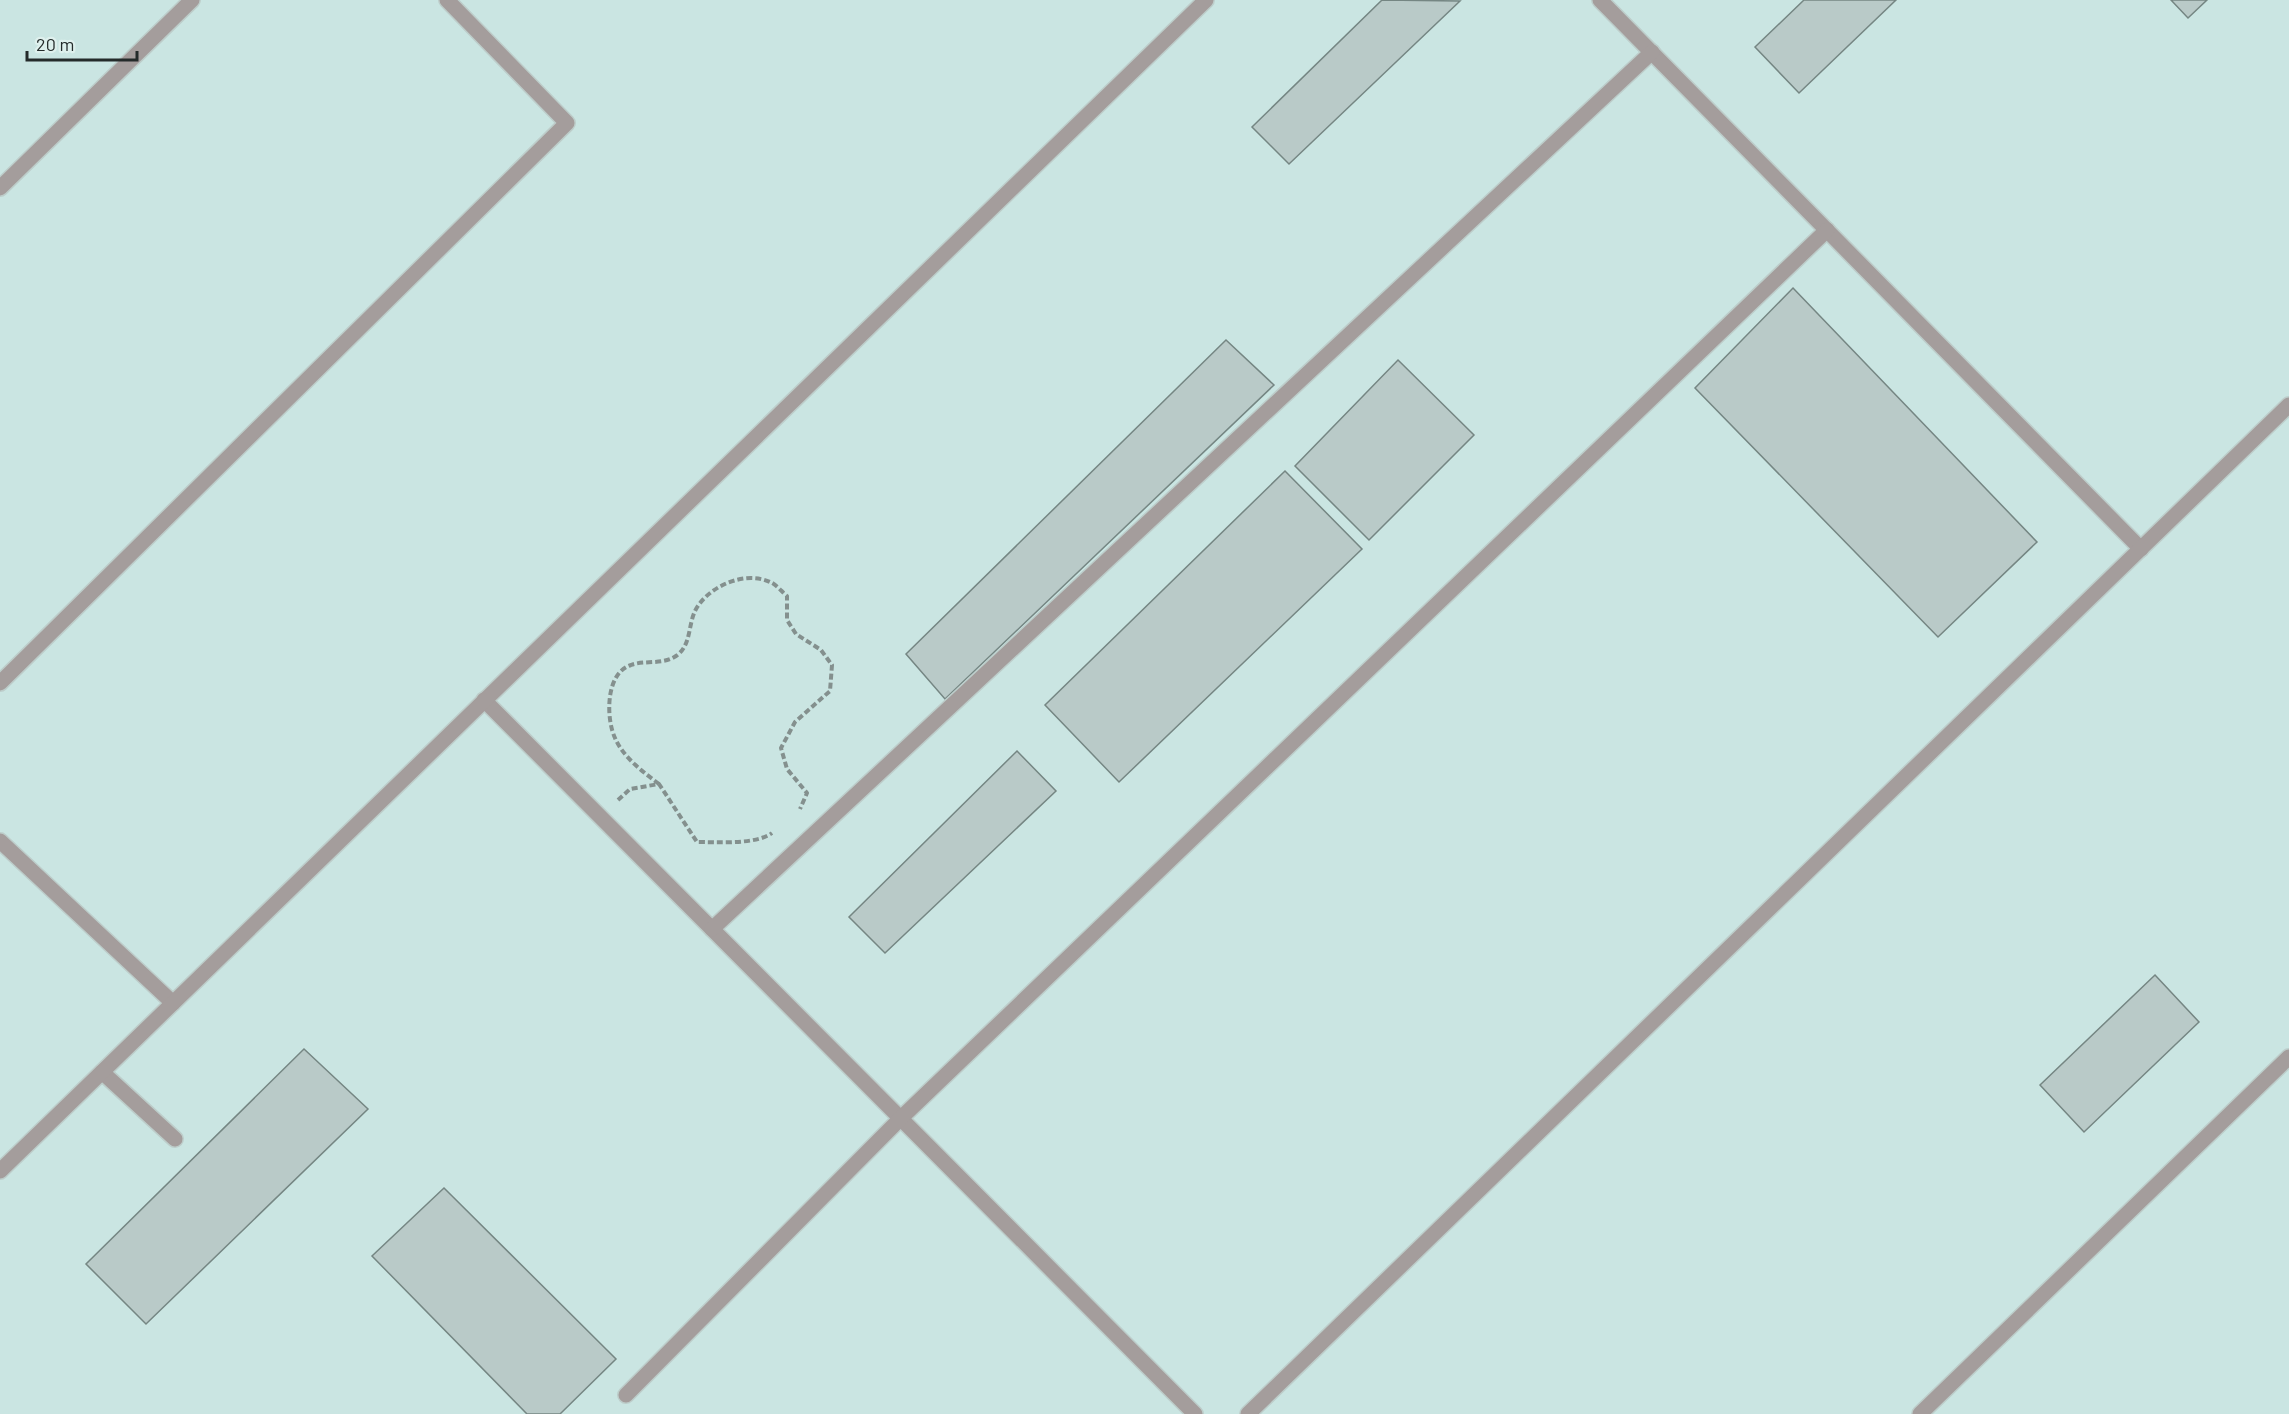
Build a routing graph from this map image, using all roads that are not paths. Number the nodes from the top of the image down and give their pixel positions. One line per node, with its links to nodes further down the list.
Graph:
1 (192, 0): 6 (lane)
2 (447, 0): 10 (lane)
3 (1206, 0): 11 (lane)
4 (1600, 0): 5 (lane)
5 (1652, 52): 7 (lane); 13 (lane)
6 (0, 188)
7 (1827, 230): 9 (lane); 17 (lane)
8 (2289, 405): 9 (lane)
9 (2141, 549): 22 (lane)
10 (0, 683)
11 (484, 700): 13 (lane); 14 (lane)
12 (0, 840): 14 (lane)
13 (711, 929): 17 (lane)
14 (173, 1003): 16 (lane)
15 (2289, 1056): 23 (lane)
16 (102, 1072): 18 (lane); 19 (lane)
17 (901, 1118): 20 (lane); 21 (lane)
18 (175, 1139)
19 (0, 1171)
20 (626, 1395)
21 (1196, 1414)
22 (1248, 1414)
23 (1920, 1414)

